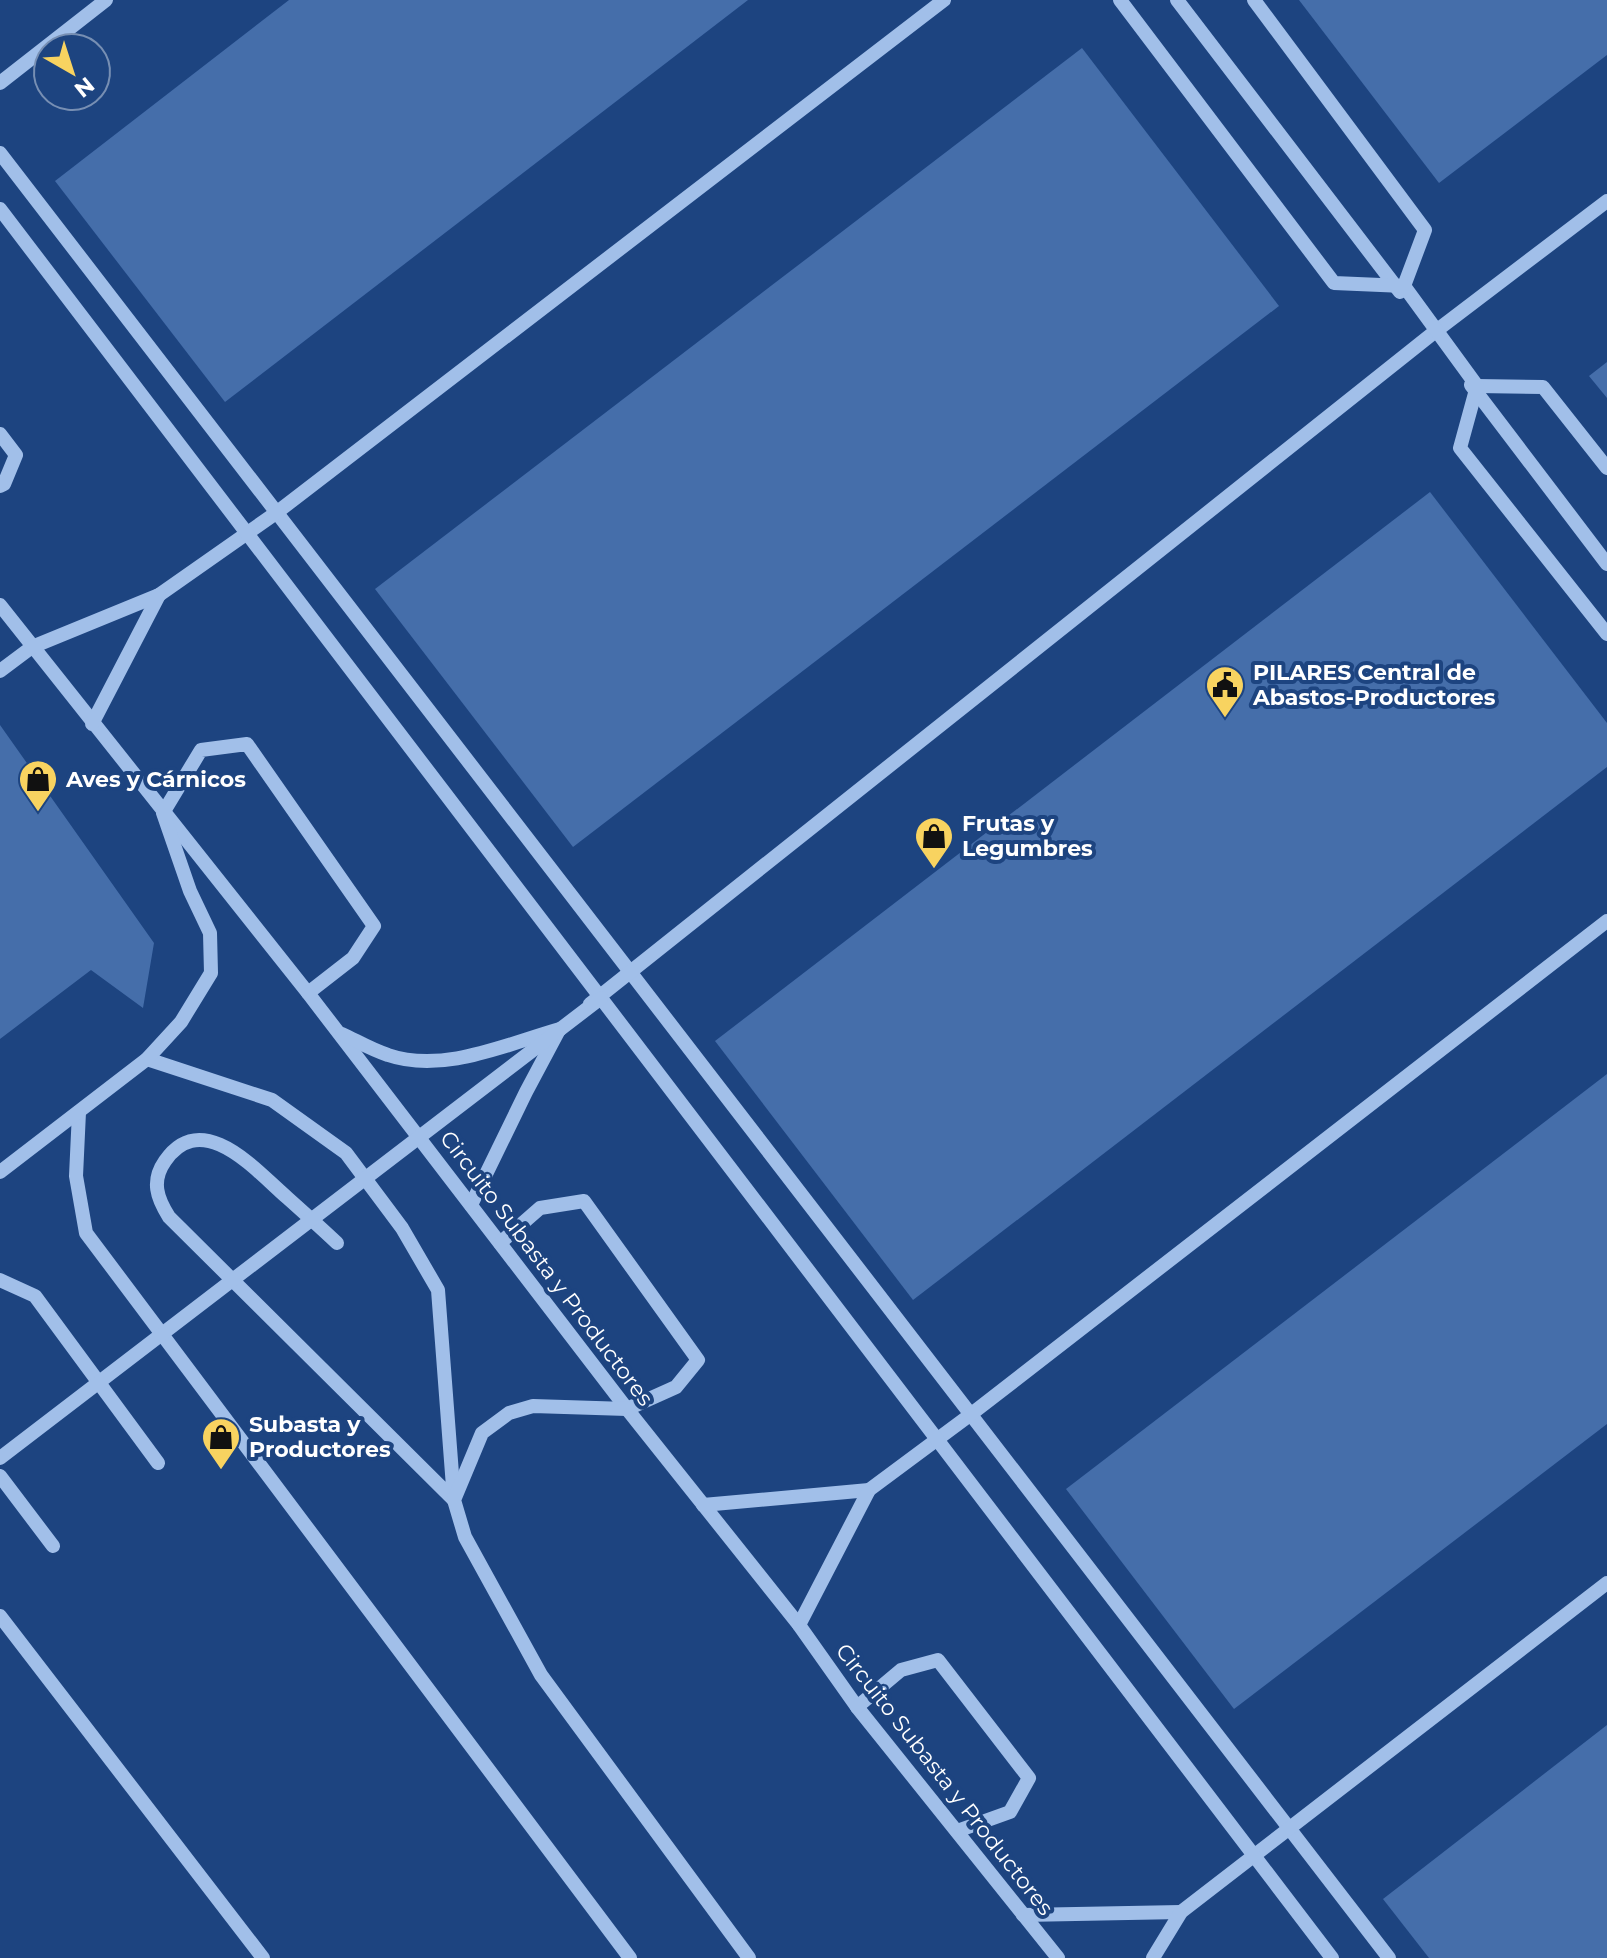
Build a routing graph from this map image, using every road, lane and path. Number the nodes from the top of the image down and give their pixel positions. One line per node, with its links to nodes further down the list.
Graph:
1 (106, 0): 6 (street)
2 (944, 0): 16 (street)
3 (1120, 0): 10 (street, bridge)
4 (1177, 0): 11 (street)
5 (1254, 0): 10 (street)
6 (0, 83)
7 (0, 153): 16 (street)
8 (1607, 201): 11 (street)
9 (0, 209): 28 (street, bridge)
10 (1404, 286): 12 (street, bridge)
11 (1432, 334): 17 (street); 26 (street)
12 (1477, 386): 14 (street); 20 (street, bridge)
13 (0, 434): 15 (street)
14 (1607, 468)
15 (0, 486)
16 (276, 513): 18 (street); 26 (street)
17 (1607, 564)
18 (159, 595): 21 (street); 23 (street)
19 (0, 605): 21 (street, Circuito Subasta y Productores)
20 (1607, 634)
21 (32, 647): 22 (street); 23 (street, Circuito Subasta y Productores)
22 (0, 671)
23 (92, 724): 24 (street, Circuito Subasta y Productores)
24 (163, 813): 27 (street, Circuito Subasta y Productores); 27 (street); 31 (street)
25 (1607, 921): 39 (street)
26 (629, 970): 29 (street); 39 (street)
27 (308, 993): 30 (street, Circuito Subasta y Productores)
28 (601, 998): 40 (street, bridge); 60 (street, bridge)
29 (560, 1029): 30 (street); 34 (street)
30 (338, 1032): 34 (street, Circuito Subasta y Productores)
31 (147, 1059): 32 (street); 44 (street)
32 (79, 1112): 33 (street); 56 (street)
33 (0, 1172)
34 (471, 1205): 36 (street, Circuito Subasta y Productores)
35 (337, 1243): 44 (street)
36 (500, 1243): 38 (street, Circuito Subasta y Productores); 38 (street)
37 (0, 1280): 41 (street)
38 (627, 1409): 44 (street); 45 (street, Circuito Subasta y Productores)
39 (970, 1415): 43 (street); 51 (street)
40 (0, 1458)
41 (158, 1463)
42 (0, 1476): 46 (street)
43 (869, 1490): 45 (street); 49 (street)
44 (454, 1500): 57 (street)
45 (703, 1505): 49 (street, Circuito Subasta y Productores)
46 (53, 1546)
47 (1607, 1583): 51 (street)
48 (0, 1616): 55 (street)
49 (799, 1625): 50 (street, Circuito Subasta y Productores)
50 (857, 1707): 52 (street, Circuito Subasta y Productores); 52 (street)
51 (1292, 1829): 53 (street); 61 (street)
52 (957, 1831): 54 (street, Circuito Subasta y Productores)
53 (1181, 1912): 54 (street); 59 (street)
54 (1023, 1915): 58 (street, Circuito Subasta y Productores)
55 (263, 1958)
56 (630, 1958)
57 (749, 1958)
58 (1058, 1958)
59 (1153, 1958)
60 (1332, 1958)
61 (1389, 1958)

